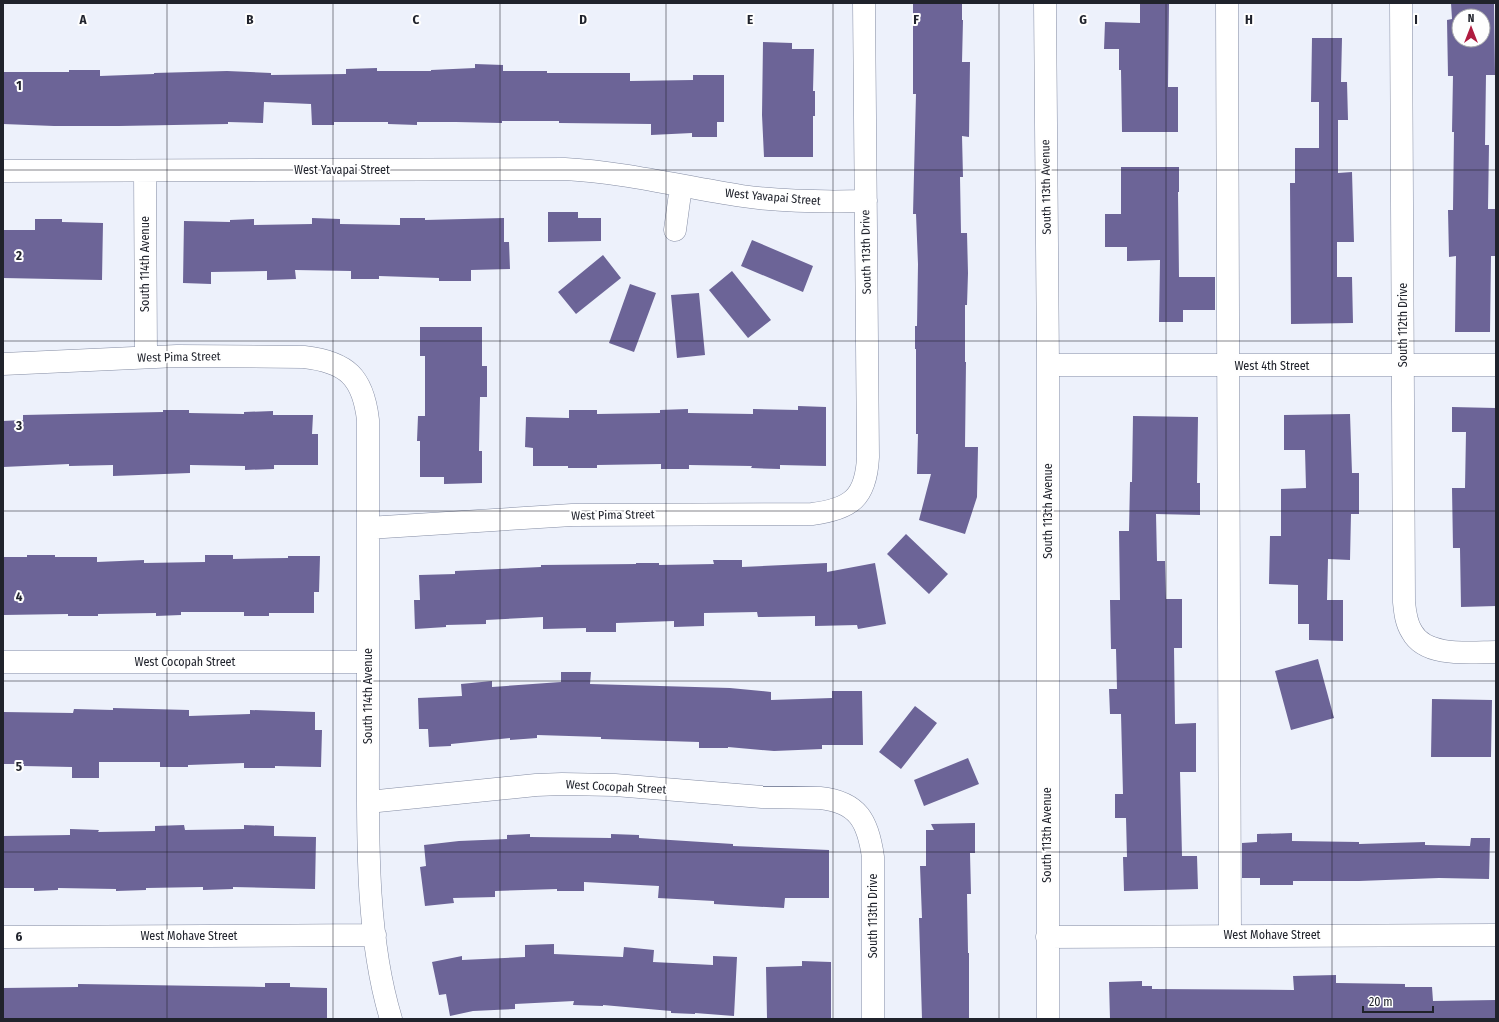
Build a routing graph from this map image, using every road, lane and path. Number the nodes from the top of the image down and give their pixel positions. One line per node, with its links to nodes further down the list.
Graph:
1 (864, 3): 8 (street, South 113th Drive)
2 (1044, 3): 12 (street, South 113th Avenue)
3 (1227, 3): 13 (street)
4 (1401, 3): 14 (street, South 112th Drive)
5 (3, 171): 6 (street, West Yavapai Street)
6 (145, 171): 7 (street, West Yavapai Street); 10 (street, South 114th Avenue)
7 (681, 186): 8 (street, West Yavapai Street); 9 (street)
8 (866, 201): 17 (street, South 113th Drive)
9 (675, 230)
10 (146, 357): 11 (street, West Pima Street); 16 (street, West Pima Street)
11 (3, 364)
12 (1048, 365): 13 (street, West 4th Street); 28 (street, South 113th Avenue)
13 (1228, 366): 14 (street, West 4th Street); 25 (street)
14 (1404, 366): 15 (street, West 4th Street); 19 (street, South 112th Drive)
15 (1496, 366)
16 (351, 374): 18 (street, South 114th Avenue)
17 (855, 499): 18 (street, West Pima Street)
18 (368, 528): 21 (street, South 114th Avenue)
19 (1496, 652)
20 (3, 662): 21 (street, West Cocopah Street)
21 (368, 662): 22 (street, South 114th Avenue)
22 (368, 802): 23 (street, West Cocopah Street); 24 (street, South 114th Avenue)
23 (859, 815): 30 (street, South 113th Drive)
24 (375, 935): 27 (street, West Mohave Street); 29 (street, South 114th Avenue)
25 (1230, 935): 26 (street, West Mohave Street); 28 (street, West Mohave Street)
26 (1496, 936)
27 (3, 937)
28 (1047, 937): 31 (street, South 113th Avenue)
29 (391, 1019)
30 (873, 1019)
31 (1048, 1019)

